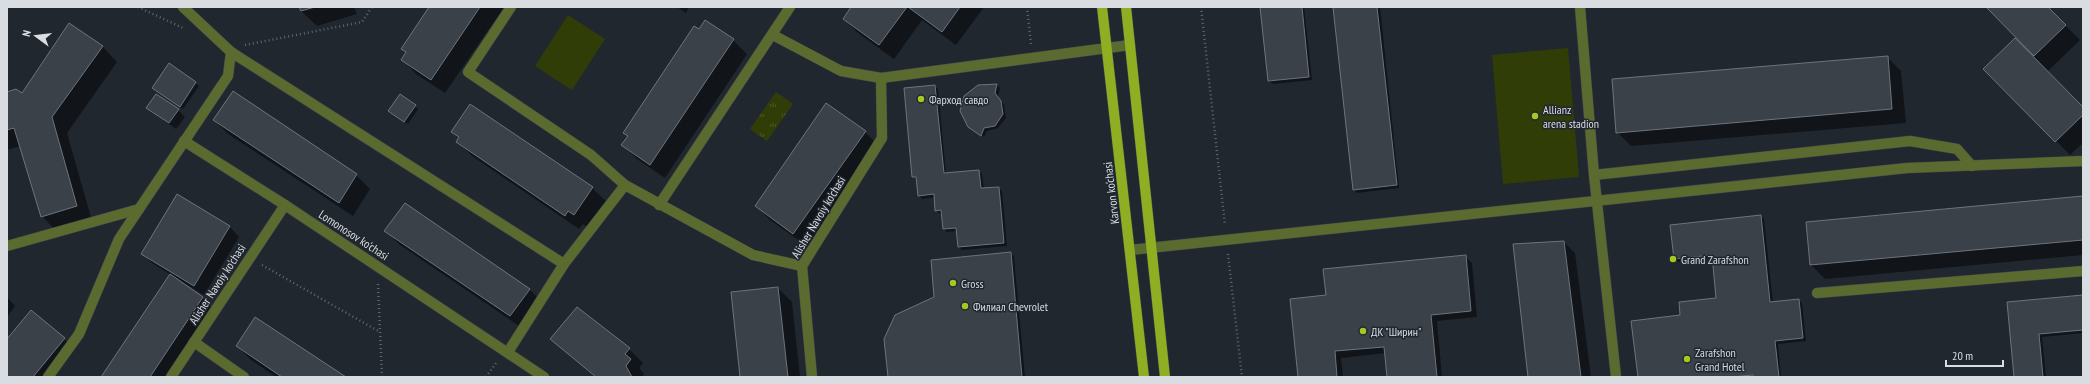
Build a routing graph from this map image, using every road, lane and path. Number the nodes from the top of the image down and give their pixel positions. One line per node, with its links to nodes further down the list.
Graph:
1 (183, 7): 13 (street)
2 (372, 7): 13 (path)
3 (511, 7): 20 (street)
4 (790, 7): 10 (street)
5 (1027, 7): 14 (path)
6 (1102, 7): 12 (main road, Karvon ko'chasi)
7 (1126, 7): 11 (main road)
8 (1201, 7): 25 (path)
9 (1580, 7): 19 (street)
10 (773, 35): 15 (street); 23 (street)
11 (1130, 45): 12 (street); 27 (main road)
12 (1107, 48): 14 (street); 28 (main road, Karvon ko'chasi)
13 (229, 50): 16 (street); 30 (street)
14 (1032, 58): 15 (street)
15 (881, 78): 32 (street, Alisher Navoiy ko'chasi)
16 (184, 141): 22 (street, Lomonosov ko'chasi); 24 (street)
17 (2083, 161): 18 (street)
18 (1972, 166): 19 (street); 21 (street)
19 (1594, 175): 21 (street)
20 (625, 185): 23 (street); 30 (street)
21 (1597, 200): 25 (street); 47 (street)
22 (285, 205): 29 (street, Alisher Navoiy ko'chasi); 31 (street, Lomonosov ko'chasi)
23 (659, 205): 32 (street)
24 (139, 210): 26 (street); 38 (street)
25 (1226, 239): 27 (street); 46 (path)
26 (7, 246)
27 (1152, 247): 28 (street); 45 (main road)
28 (1130, 250): 44 (main road, Karvon ko'chasi)
29 (250, 258): 35 (path); 36 (street, Alisher Navoiy ko'chasi)
30 (564, 264): 37 (street)
31 (377, 265): 35 (path); 37 (street, Lomonosov ko'chasi)
32 (802, 266): 43 (street, Alisher Navoiy ko'chasi)
33 (2083, 271): 34 (street)
34 (1817, 293)
35 (380, 332): 41 (path)
36 (194, 342): 39 (street, Alisher Navoiy ko'chasi); 40 (street)
37 (508, 352): 42 (street)
38 (48, 377)
39 (171, 377)
40 (244, 377)
41 (382, 377)
42 (544, 377)
43 (812, 377)
44 (1144, 377)
45 (1165, 377)
46 (1242, 377)
47 (1616, 377)

